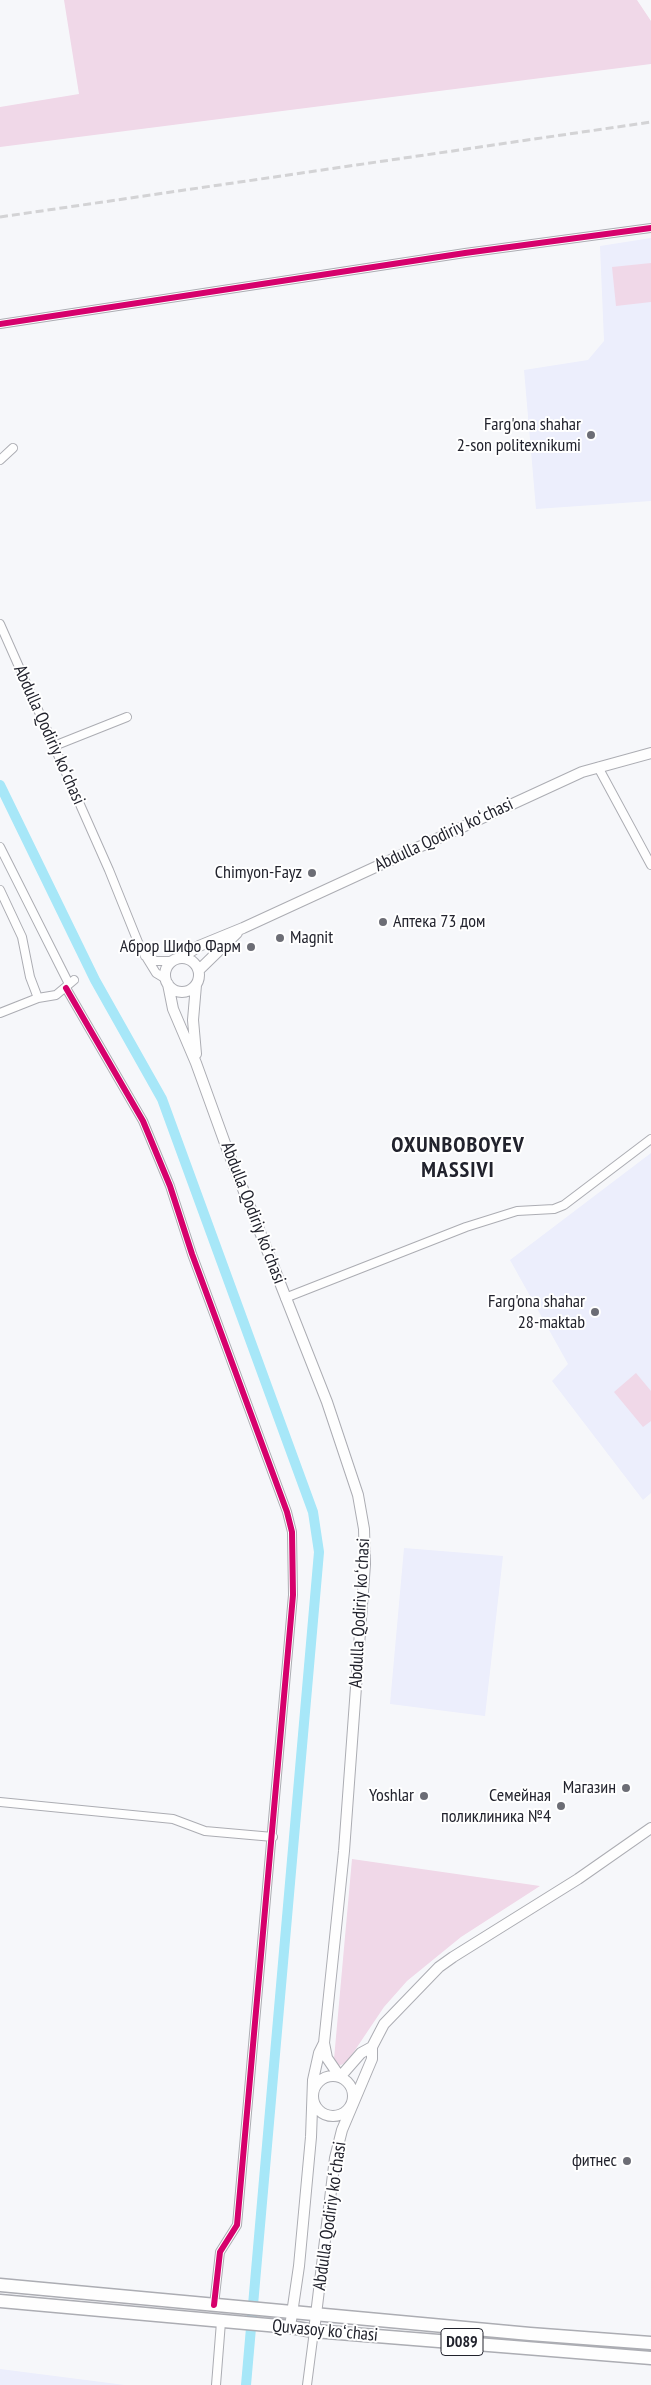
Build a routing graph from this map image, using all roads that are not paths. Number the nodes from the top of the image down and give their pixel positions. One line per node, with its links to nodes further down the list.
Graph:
1 (651, 228): 2 (street)
2 (0, 324)
3 (13, 448): 4 (street)
4 (0, 460)
5 (0, 624): 7 (street, Abdulla Qodiriy koʻchasi)
6 (127, 717): 7 (street)
7 (54, 746): 14 (street, Abdulla Qodiriy koʻchasi)
8 (651, 753): 9 (street, Abdulla Qodiriy koʻchasi)
9 (598, 767): 11 (street); 13 (street, Abdulla Qodiriy koʻchasi)
10 (0, 846): 18 (street)
11 (651, 865)
12 (0, 890): 20 (street)
13 (241, 929): 15 (street, Abdulla Qodiriy koʻchasi); 16 (street, Abdulla Qodiriy koʻchasi)
14 (145, 956): 15 (street); 17 (street, Abdulla Qodiriy koʻchasi)
15 (177, 959): 16 (street); 17 (street)
16 (199, 970): 19 (street, Abdulla Qodiriy koʻchasi)
17 (167, 982): 19 (street); 22 (street, Abdulla Qodiriy koʻchasi)
18 (69, 984): 20 (street); 27 (street)
19 (196, 985): 22 (street, Abdulla Qodiriy koʻchasi)
20 (38, 998): 21 (street)
21 (0, 1013)
22 (196, 1063): 24 (street, Abdulla Qodiriy koʻchasi)
23 (651, 1139): 24 (street)
24 (286, 1298): 28 (street, Abdulla Qodiriy koʻchasi)
25 (0, 1802): 27 (street)
26 (651, 1828): 29 (street, Abdulla Qodiriy koʻchasi)
27 (273, 1837): 35 (street)
28 (324, 2043): 30 (street, Abdulla Qodiriy koʻchasi); 31 (street, Abdulla Qodiriy koʻchasi)
29 (372, 2047): 30 (street, Abdulla Qodiriy koʻchasi); 32 (street, Abdulla Qodiriy koʻchasi)
30 (340, 2077): 31 (street); 32 (street)
31 (313, 2097): 32 (street); 36 (street, Abdulla Qodiriy koʻchasi)
32 (353, 2103): 37 (street, Abdulla Qodiriy koʻchasi)
33 (0, 2285): 35 (main road)
34 (0, 2301): 38 (main road, Quvasoy koʻchasi / D089)
35 (216, 2305): 36 (main road, Quvasoy koʻchasi / D089)
36 (292, 2311): 37 (main road, Quvasoy koʻchasi / D089); 39 (street, Abdulla Qodiriy koʻchasi)
37 (318, 2313): 40 (street, Abdulla Qodiriy koʻchasi); 41 (main road, Quvasoy koʻchasi / D089)
38 (226, 2322): 39 (main road, Quvasoy koʻchasi / D089); 43 (street)
39 (290, 2327): 40 (main road, Quvasoy koʻchasi / D089)
40 (314, 2331): 42 (main road, Quvasoy koʻchasi / D089); 44 (street)
41 (651, 2343)
42 (651, 2358)
43 (216, 2385)
44 (307, 2385)

